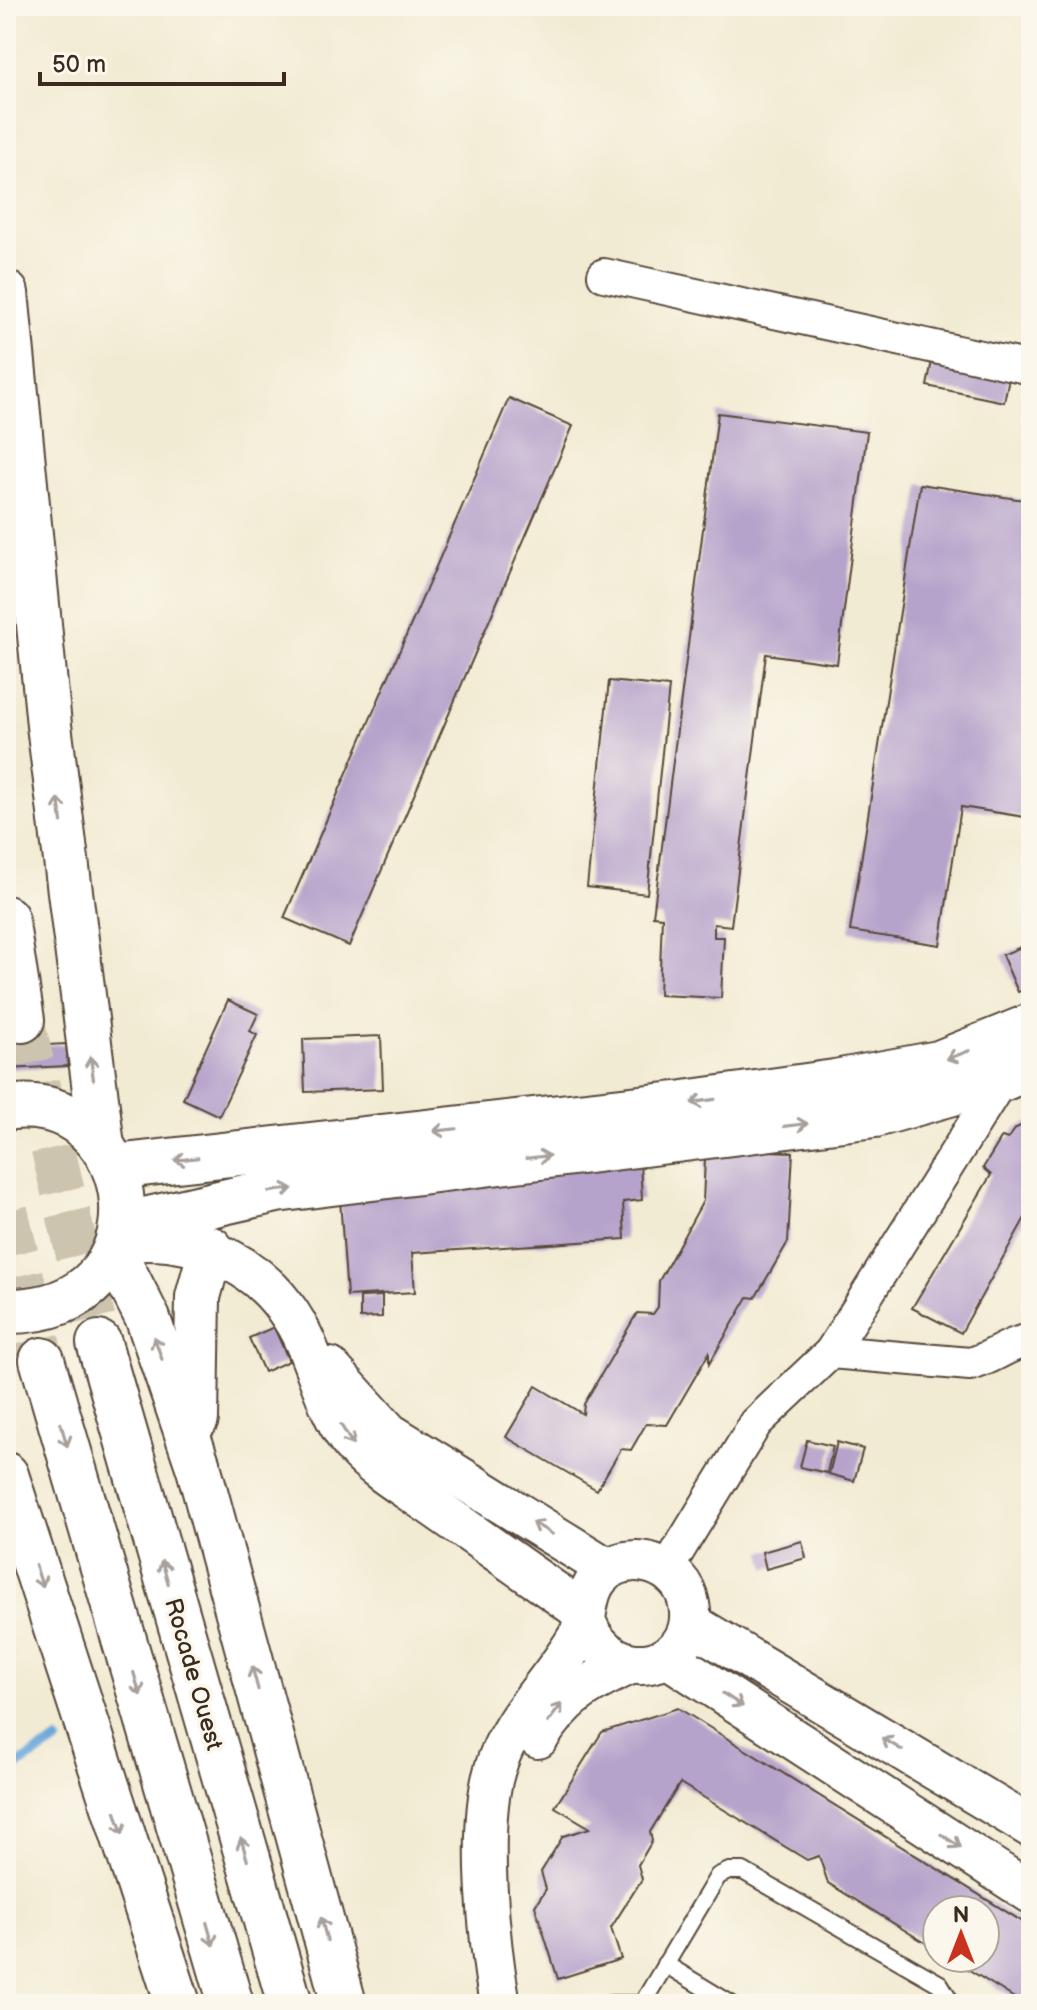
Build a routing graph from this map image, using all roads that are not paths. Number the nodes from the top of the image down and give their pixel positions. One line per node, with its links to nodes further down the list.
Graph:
1 (604, 275): 3 (street)
2 (6, 293): 9 (main road, one-way to 2)
3 (1031, 368)
4 (6, 918): 5 (main road)
5 (22, 1020)
6 (1031, 1026): 9 (main road, one-way to 9)
7 (1017, 1073): 10 (main road, one-way to 7); 16 (street)
8 (6, 1108): 9 (main road)
9 (108, 1156): 10 (main road)
10 (118, 1240): 11 (street); 12 (main road); 18 (main road, one-way to 10)
11 (211, 1249): 14 (street); 18 (main road)
12 (6, 1311)
13 (1026, 1333): 16 (street)
14 (304, 1338): 20 (street, one-way to 14); 22 (street, one-way to 22)
15 (99, 1343): 32 (main road, Rocade Ouest, one-way to 15)
16 (831, 1352): 21 (street)
17 (42, 1360): 31 (main road, one-way to 31)
18 (199, 1469): 33 (main road, one-way to 18)
19 (6, 1475): 30 (main road, one-way to 30)
20 (608, 1569): 21 (street); 22 (street)
21 (667, 1569): 23 (street)
22 (585, 1618): 25 (street); 27 (street)
23 (690, 1623): 24 (street); 26 (street, one-way to 23)
24 (667, 1657): 25 (street); 28 (street, one-way to 28)
25 (628, 1665): 27 (street, one-way to 25)
26 (1031, 1827)
27 (487, 1828): 34 (street)
28 (1031, 1893)
29 (665, 1964): 36 (lane); 37 (lane); 38 (lane)
30 (178, 2004)
31 (231, 2004)
32 (290, 2004)
33 (344, 2004)
34 (500, 2004)
35 (611, 2004): 36 (lane)
36 (642, 2004)
37 (731, 2004)
38 (952, 2004)

